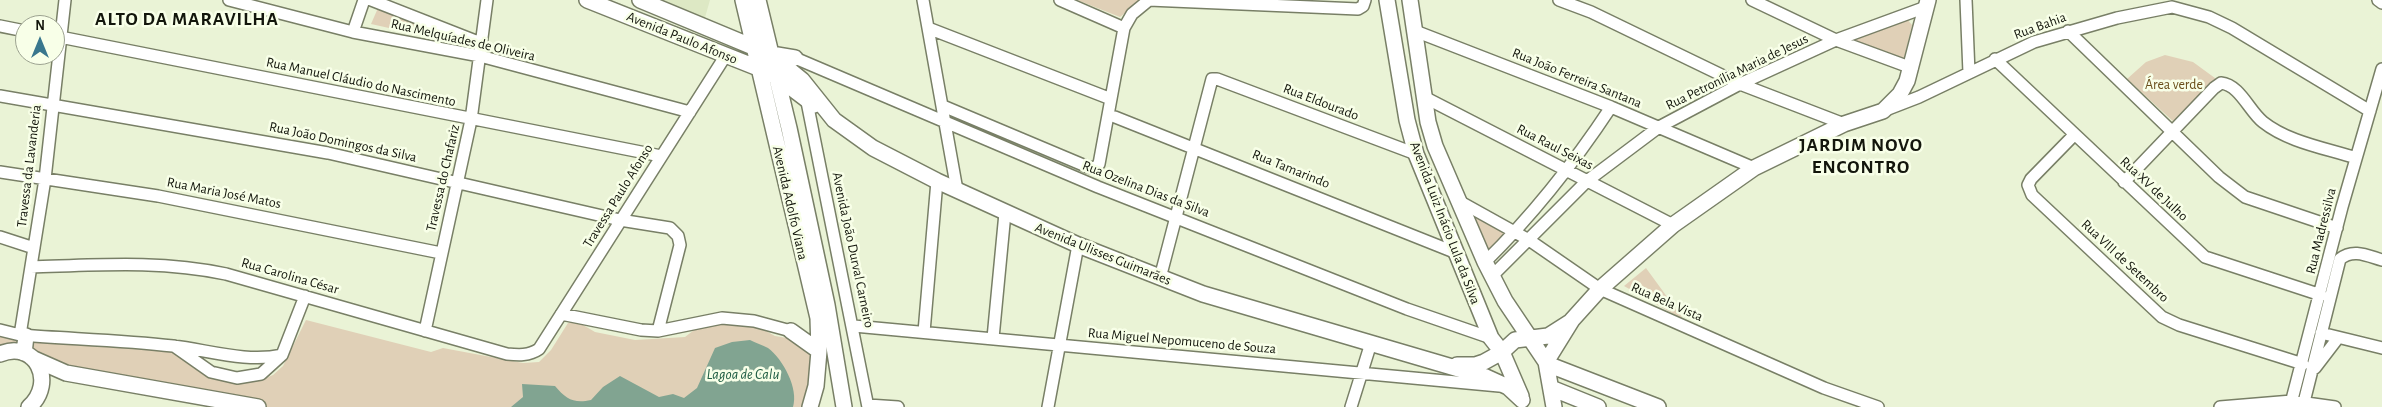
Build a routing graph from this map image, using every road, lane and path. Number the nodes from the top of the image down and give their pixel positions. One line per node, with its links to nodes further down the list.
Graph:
1 (65, 0): 24 (street, Travessa da Lavanderia)
2 (229, 0): 31 (street, Rua Melquíades de Oliveira)
3 (364, 0): 31 (street)
4 (371, 0): 35 (street)
5 (487, 0): 35 (street, Travessa do Chafariz)
6 (587, 0): 38 (street, Avenida Paulo Afonso)
7 (640, 0): 20 (street, Avenida Paulo Afonso)
8 (743, 0): 36 (street, Avenida Adolfo Viana)
9 (758, 0): 37 (street, Avenida Adolfo Viana)
10 (923, 0): 26 (street)
11 (1060, 0): 27 (street)
12 (1149, 0): 13 (street); 27 (street)
13 (1365, 0)
14 (1387, 0): 70 (street, Avenida Luiz Inácio Lula da Silva)
15 (1410, 0): 30 (street, Avenida Luiz Inácio Lula da Silva)
16 (1559, 0): 49 (street)
17 (1752, 0): 34 (street)
18 (1966, 0): 46 (street)
19 (2378, 0): 21 (street)
20 (658, 3): 33 (street, Avenida Paulo Afonso)
21 (2382, 3)
22 (1927, 4): 34 (street, Rua Petronília Maria de Jesus); 44 (street)
23 (2173, 4): 29 (street, Rua Bahia); 58 (street, Rua Bahia)
24 (62, 15)
25 (0, 26): 28 (street)
26 (928, 28): 53 (street); 55 (street)
27 (1124, 28): 53 (street)
28 (15, 29)
29 (2068, 30): 41 (street, Rua Bahia); 67 (street)
30 (1415, 31): 51 (street, Avenida Luiz Inácio Lula da Silva); 56 (street, Rua João Ferreira Santana)
31 (353, 32): 39 (street, Rua Melquíades de Oliveira)
32 (65, 38): 61 (street, Rua Manuel Cláudio do Nascimento)
33 (734, 38): 36 (street, Avenida Paulo Afonso); 38 (street)
34 (1836, 40): 44 (street); 49 (street, Rua Petronília Maria de Jesus)
35 (481, 44): 39 (street, Travessa do Chafariz)
36 (753, 45): 37 (street, Avenida Paulo Afonso); 43 (street, Avenida Adolfo Viana)
37 (770, 54): 40 (street); 47 (street, Avenida Adolfo Viana); 48 (street, Avenida Paulo Afonso)
38 (726, 55): 43 (street, Avenida Paulo Afonso); 59 (street, Travessa Paulo Afonso)
39 (480, 56): 59 (street, Rua Melquíades de Oliveira); 61 (street, Travessa do Chafariz)
40 (796, 58): 48 (street, Avenida João Durval Carneiro); 63 (street, Rua Ozelina Dias da Silva)
41 (1995, 59): 46 (street, Rua Bahia); 68 (street, Rua XV de Julho)
42 (55, 65): 54 (street, Travessa da Lavanderia)
43 (758, 68): 47 (street, Avenida Paulo Afonso); 104 (street, Avenida Adolfo Viana)
44 (1912, 68): 57 (street)
45 (2382, 69): 58 (street, Rua Madressilva)
46 (1969, 73): 57 (street, Rua Bahia)
47 (777, 77): 52 (street, Avenida Paulo Afonso); 66 (street, Avenida Adolfo Viana)
48 (802, 80): 52 (street, Avenida João Durval Carneiro); 62 (street, Avenida Ulisses Guimarães)
49 (1740, 84): 64 (street); 65 (street, Rua Petronília Maria de Jesus)
50 (0, 96): 54 (street, Rua João Domingos da Silva)
51 (1424, 97): 74 (street, Rua Raul Seixas); 82 (street, Avenida Luiz Inácio Lula da Silva)
52 (805, 98): 62 (street, Avenida Paulo Afonso); 66 (street); 106 (street, Avenida João Durval Carneiro)
53 (1111, 99): 55 (street)
54 (52, 104): 76 (street, Travessa da Lavanderia); 79 (street, Rua João Domingos da Silva)
55 (943, 106): 63 (street)
56 (1611, 107): 65 (street, Rua João Ferreira Santana); 74 (street)
57 (1883, 111): 64 (street)
58 (2370, 111): 72 (street, Rua Madressilva)
59 (690, 112): 71 (street, Travessa Paulo Afonso)
60 (1115, 117): 69 (street, Rua Tamarindo)
61 (471, 120): 71 (street, Rua Manuel Cláudio do Nascimento); 79 (street, Travessa do Chafariz)
62 (834, 120): 78 (street, Avenida Ulisses Guimarães)
63 (946, 124): 81 (street); 84 (street, Rua Ozelina Dias da Silva)
64 (1844, 124): 73 (street)
65 (1659, 127): 73 (street, Rua João Ferreira Santana); 77 (street, Rua Petronília Maria de Jesus)
66 (789, 128): 143 (street, Avenida Adolfo Viana)
67 (2172, 132): 72 (street); 80 (street); 87 (street)
68 (2074, 135): 80 (street, Rua XV de Julho); 131 (street, Rua VIII de Setembro)
69 (1194, 147): 70 (street, Rua Eldourado); 84 (street); 93 (street, Rua Tamarindo)
70 (1416, 154): 93 (street, Avenida Luiz Inácio Lula da Silva)
71 (661, 156): 85 (street, Travessa Paulo Afonso)
72 (2356, 158): 87 (street, Rua Madressilva)
73 (1754, 168): 86 (street)
74 (1566, 170): 77 (street, Rua Raul Seixas); 88 (street)
75 (0, 172): 76 (street, Rua Maria José Matos)
76 (45, 179): 92 (street, Travessa da Lavanderia); 94 (street, Rua Maria José Matos)
77 (1587, 180): 86 (street, Rua Raul Seixas); 90 (street, Rua Petronília Maria de Jesus)
78 (937, 181): 81 (street, Avenida Ulisses Guimarães); 111 (street)
79 (457, 182): 85 (street, Rua João Domingos da Silva); 94 (street, Travessa do Chafariz)
80 (2124, 182): 101 (street, Rua XV de Julho)
81 (957, 190): 83 (street, Avenida Ulisses Guimarães)
82 (1457, 199): 88 (street, Rua Bela Vista); 96 (street, Avenida Luiz Inácio Lula da Silva)
83 (1006, 212): 91 (street, Avenida Ulisses Guimarães); 114 (street)
84 (1176, 216): 99 (street); 115 (street, Rua Ozelina Dias da Silva)
85 (620, 220): 103 (street, Travessa Paulo Afonso); 109 (street, Rua João Domingos da Silva)
86 (1672, 225): 100 (street)
87 (2337, 228): 101 (street, Rua Madressilva)
88 (1515, 232): 90 (street, Rua Bela Vista); 96 (street)
89 (0, 237): 92 (street)
90 (1529, 240): 98 (street, Rua Petronília Maria de Jesus); 100 (street, Rua Bela Vista)
91 (1078, 246): 99 (street, Avenida Ulisses Guimarães); 119 (street)
92 (34, 248): 97 (street, Travessa da Lavanderia)
93 (1454, 252): 115 (street, Avenida Luiz Inácio Lula da Silva)
94 (441, 253): 108 (street, Travessa do Chafariz)
95 (2382, 260): 112 (street)
96 (1485, 262): 98 (street, Avenida Luiz Inácio Lula da Silva)
97 (31, 267): 102 (street, Rua Carolina César); 113 (street, Travessa da Lavanderia)
98 (1492, 276): 117 (street, Avenida Luiz Inácio Lula da Silva)
99 (1160, 278): 118 (street, Avenida Ulisses Guimarães)
100 (1600, 289): 105 (street); 149 (street, Rua Bela Vista)
101 (2321, 295): 131 (street, Rua Madressilva)
102 (305, 296): 108 (street, Rua Carolina César); 128 (street)
103 (561, 314): 109 (street); 123 (street, Travessa Paulo Afonso)
104 (818, 318): 110 (street); 124 (street, Avenida Adolfo Viana)
105 (1572, 320): 117 (street); 130 (street)
106 (854, 326): 111 (street, Rua Miguel Nepomuceno de Souza); 140 (street, Avenida João Durval Carneiro)
107 (0, 330): 113 (street)
108 (425, 331): 123 (street, Rua Carolina César)
109 (658, 331): 110 (street)
110 (791, 331): 124 (street)
111 (924, 332): 114 (street, Rua Miguel Nepomuceno de Souza)
112 (2321, 333): 116 (street); 131 (street)
113 (23, 336): 120 (street); 127 (street)
114 (993, 338): 119 (street, Rua Miguel Nepomuceno de Souza)
115 (1491, 338): 125 (street, Avenida Luiz Inácio Lula da Silva)
116 (2338, 338): 121 (street); 131 (street)
117 (1533, 339): 125 (street); 130 (street, Avenida Luiz Inácio Lula da Silva)
118 (1371, 343): 129 (street, Avenida Ulisses Guimarães); 133 (street)
119 (1060, 344): 133 (street, Rua Miguel Nepomuceno de Souza); 145 (street)
120 (174, 346): 122 (street); 132 (street)
121 (2382, 348)
122 (216, 352): 128 (street); 132 (street)
123 (534, 352)
124 (819, 352): 139 (street, Avenida Adolfo Viana)
125 (1502, 352): 129 (street); 137 (street, Avenida Luiz Inácio Lula da Silva)
126 (0, 354): 127 (street)
127 (28, 355): 141 (street); 142 (street)
128 (275, 359): 132 (street)
129 (1438, 363): 134 (street)
130 (1547, 363): 135 (street, Avenida Luiz Inácio Lula da Silva); 148 (street)
131 (2308, 367): 136 (street); 138 (street, Rua Madressilva)
132 (211, 372)
133 (1362, 373): 134 (street, Rua Miguel Nepomuceno de Souza); 146 (street)
134 (1508, 387): 137 (street)
135 (1550, 400): 147 (street)
136 (2304, 402): 138 (street); 151 (street)
137 (1523, 403)
138 (2291, 404): 150 (street)
139 (810, 406)
140 (868, 406): 144 (street)
141 (29, 407)
142 (258, 407)
143 (844, 407)
144 (898, 407)
145 (1048, 407)
146 (1351, 407)
147 (1598, 407)
148 (1658, 407)
149 (1878, 407)
150 (2220, 407)
151 (2335, 407)

